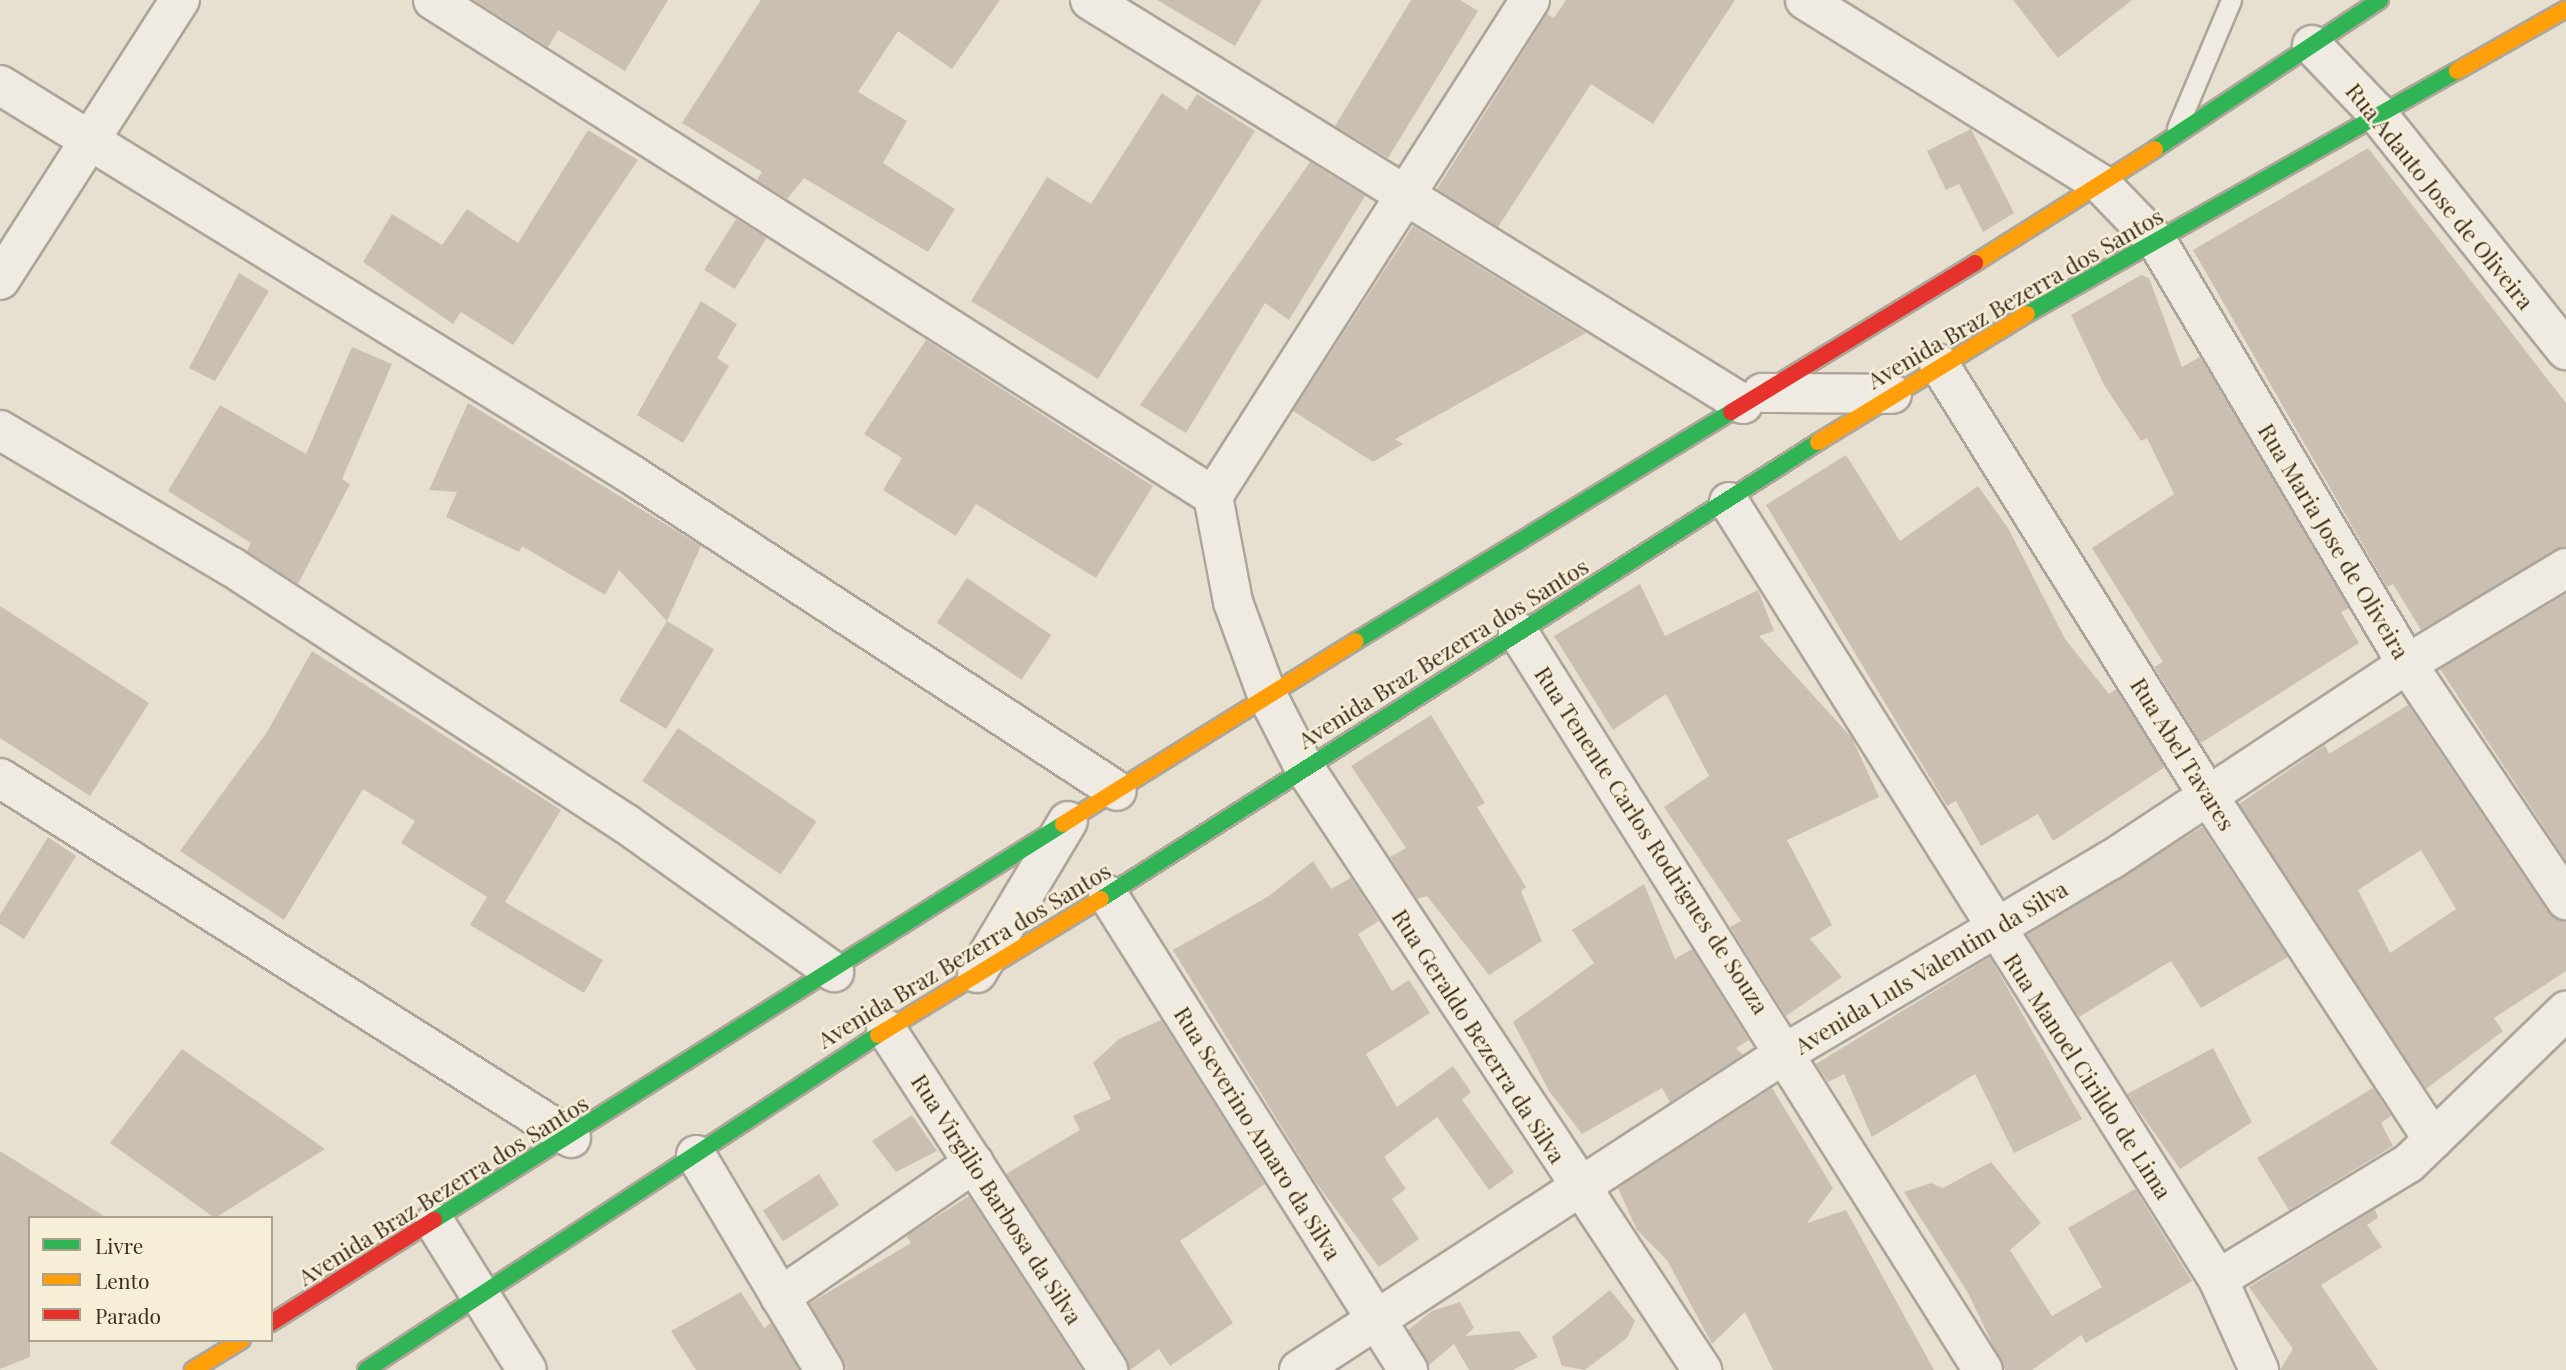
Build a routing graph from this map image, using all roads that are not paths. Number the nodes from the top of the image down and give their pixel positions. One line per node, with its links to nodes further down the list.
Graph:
1 (180, 0): 13 (street)
2 (433, 0): 23 (street)
3 (1090, 0): 15 (street)
4 (1530, 0): 15 (street)
5 (1805, 0): 14 (street, Rua Maria Jose de Oliveira)
6 (2231, 0): 12 (lane)
7 (2381, 0): 9 (street, Avenida Braz Bezerra dos Santos)
8 (2566, 9): 11 (street, Avenida Braz Bezerra dos Santos)
9 (2312, 45): 11 (street, Rua Adauto Jose de Oliveira); 12 (street, Avenida Braz Bezerra dos Santos)
10 (0, 85): 13 (street)
11 (2375, 111): 16 (street, Avenida Braz Bezerra dos Santos); 18 (street, Rua Adauto Jose de Oliveira)
12 (2176, 133): 14 (street, Avenida Braz Bezerra dos Santos)
13 (87, 138): 17 (street); 31 (street)
14 (2102, 185): 16 (street, Rua Maria Jose de Oliveira); 21 (street, Avenida Braz Bezerra dos Santos)
15 (1405, 194): 21 (street); 23 (street)
16 (2158, 243): 19 (street, Avenida Braz Bezerra dos Santos); 27 (street, Rua Maria Jose de Oliveira)
17 (0, 280)
18 (2566, 350)
19 (1939, 364): 20 (street, Avenida Braz Bezerra dos Santos); 32 (street, Rua Abel Tavares)
20 (1892, 394): 21 (street); 24 (street, Avenida Braz Bezerra dos Santos)
21 (1753, 399): 28 (street, Avenida Braz Bezerra dos Santos)
22 (0, 430): 37 (street)
23 (1213, 496): 28 (street, Rua Geraldo Bezerra da Silva)
24 (1729, 502): 26 (street, Avenida Braz Bezerra dos Santos); 36 (street, Rua Manoel Cirildo de Lima)
25 (2566, 568): 27 (street, Avenida LuIs Valentim da Silva)
26 (1518, 632): 29 (street, Avenida Braz Bezerra dos Santos); 41 (street, Rua Tenente Carlos Rodrigues de Souza)
27 (2407, 664): 32 (street, Avenida LuIs Valentim da Silva); 35 (street, Rua Maria Jose de Oliveira)
28 (1267, 695): 29 (street, Rua Geraldo Bezerra da Silva); 31 (street, Avenida Braz Bezerra dos Santos)
29 (1304, 767): 34 (street, Avenida Braz Bezerra dos Santos); 46 (street, Rua Geraldo Bezerra da Silva)
30 (0, 778): 42 (street)
31 (1117, 792): 33 (street, Avenida Braz Bezerra dos Santos)
32 (2207, 794): 36 (street, Avenida LuIs Valentim da Silva); 43 (street, Rua Abel Tavares)
33 (1068, 821): 37 (street, Avenida Braz Bezerra dos Santos); 38 (street)
34 (1108, 895): 38 (street, Avenida Braz Bezerra dos Santos); 51 (street, Rua Severino Amaro da Silva)
35 (2566, 900)
36 (1996, 931): 41 (street, Avenida LuIs Valentim da Silva); 48 (street, Rua Manoel Cirildo de Lima)
37 (834, 972): 42 (street, Avenida Braz Bezerra dos Santos)
38 (977, 973): 40 (street, Avenida Braz Bezerra dos Santos)
39 (2566, 1012): 43 (street)
40 (886, 1029): 44 (street, Avenida Braz Bezerra dos Santos); 45 (street, Rua Virgilio Barbosa da Silva)
41 (1787, 1052): 46 (street, Avenida LuIs Valentim da Silva); 62 (street, Rua Tenente Carlos Rodrigues de Souza)
42 (571, 1138): 47 (street, Avenida Braz Bezerra dos Santos)
43 (2433, 1140): 48 (street)
44 (696, 1155): 49 (street, Avenida Braz Bezerra dos Santos); 50 (street)
45 (974, 1163): 50 (street); 58 (street, Rua Virgilio Barbosa da Silva)
46 (1580, 1190): 51 (street, Avenida LuIs Valentim da Silva); 61 (street, Rua Geraldo Bezerra da Silva)
47 (435, 1223): 49 (street); 52 (street, Avenida Braz Bezerra dos Santos)
48 (2218, 1279): 63 (street, Rua Manoel Cirildo de Lima)
49 (477, 1293): 55 (street, Avenida Braz Bezerra dos Santos); 56 (street)
50 (780, 1297): 57 (street)
51 (1377, 1320): 59 (street, Avenida LuIs Valentim da Silva); 60 (street, Rua Severino Amaro da Silva)
52 (273, 1322)
53 (239, 1342): 54 (street)
54 (193, 1370)
55 (366, 1370)
56 (527, 1370)
57 (824, 1370)
58 (1108, 1370)
59 (1299, 1370)
60 (1408, 1370)
61 (1702, 1370)
62 (1983, 1370)
63 (2259, 1370)

